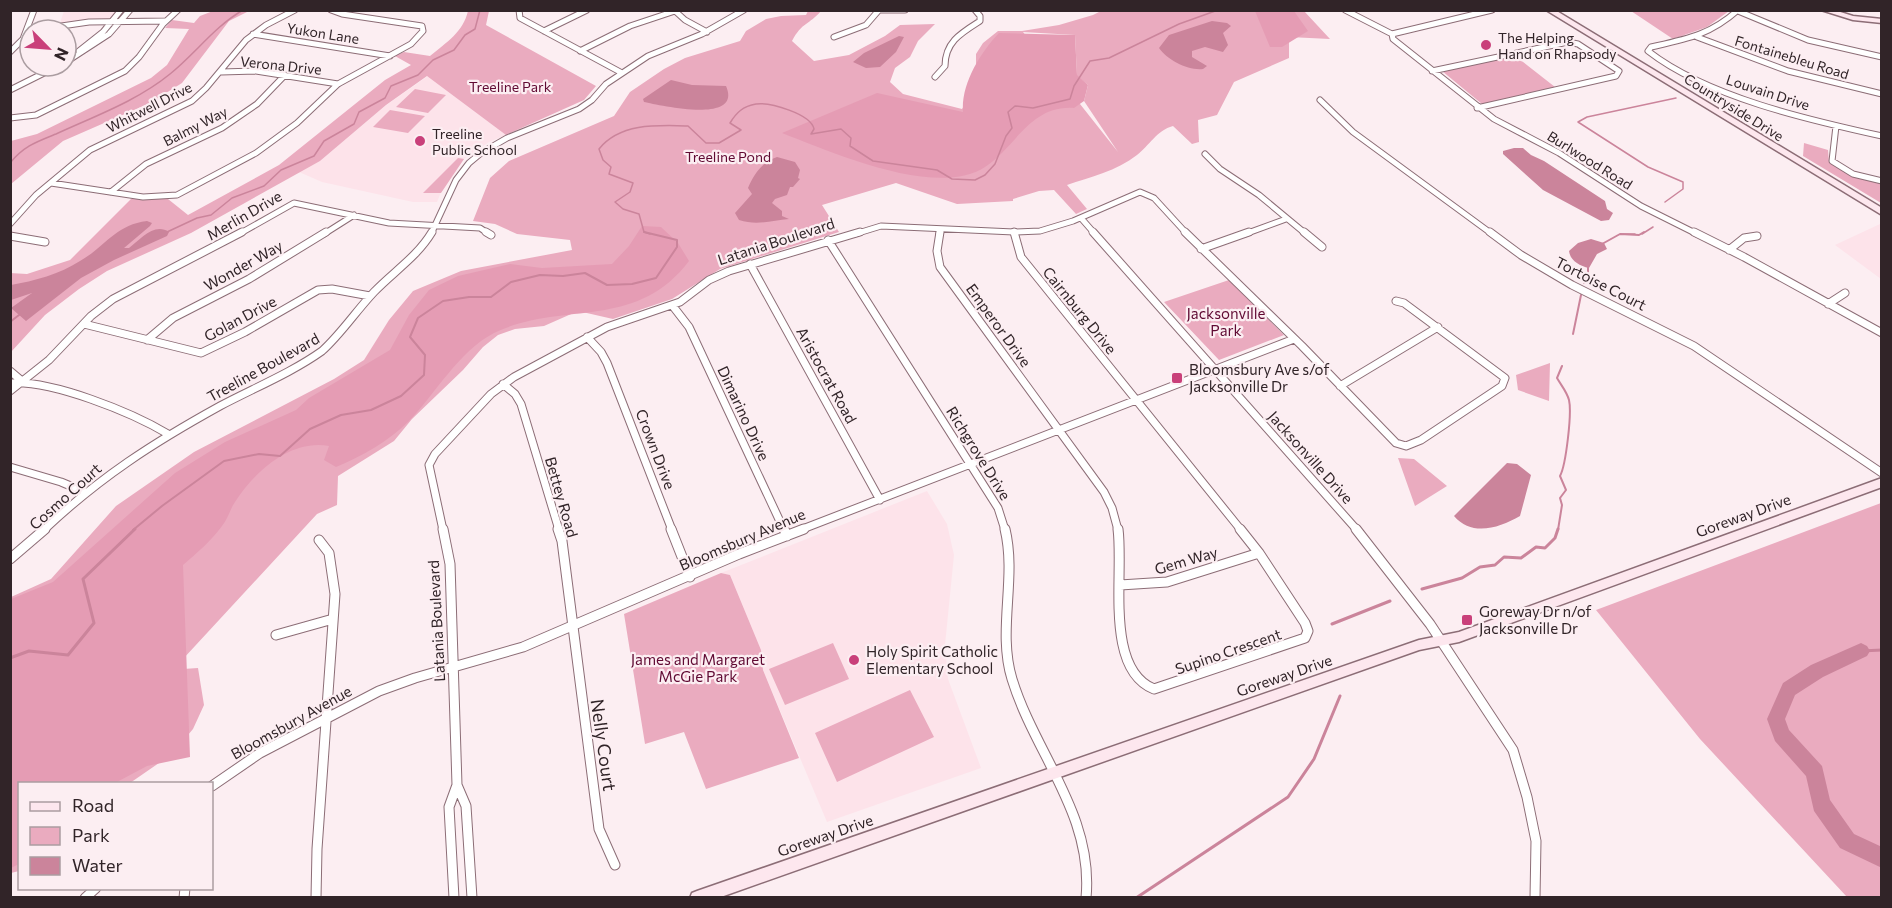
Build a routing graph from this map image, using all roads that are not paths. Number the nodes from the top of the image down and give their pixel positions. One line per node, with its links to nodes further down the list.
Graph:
1 (121, 10): 22 (street)
2 (130, 10): 19 (street)
3 (178, 10): 20 (street)
4 (296, 10): 27 (street, Whitwell Drive)
5 (331, 10): 34 (street)
6 (519, 10): 25 (street)
7 (587, 10): 25 (street)
8 (744, 10): 26 (street, Treeline Boulevard)
9 (880, 10): 10 (street); 29 (street)
10 (905, 10)
11 (975, 10): 40 (street)
12 (1345, 10): 28 (street, Burlwood Road)
13 (1492, 10): 28 (street)
14 (1549, 10): 24 (street, Countryside Drive)
15 (1560, 10): 24 (street, Countryside Drive)
16 (1824, 10): 21 (street)
17 (674, 11): 26 (street); 31 (street)
18 (1738, 11): 30 (street, Louvain Drive); 35 (street)
19 (122, 21): 20 (street); 22 (street); 33 (street)
20 (165, 21): 49 (street)
21 (1881, 21)
22 (113, 22): 23 (street); 32 (street)
23 (78, 23)
24 (1574, 24): 56 (street, Countryside Drive)
25 (544, 31): 31 (street)
26 (707, 32): 38 (street, Treeline Boulevard)
27 (253, 34): 34 (street, Yukon Lane); 37 (street, Whitwell Drive)
28 (1392, 34): 36 (street, Burlwood Road)
29 (834, 37)
30 (1697, 37): 45 (street, Fontainebleu Road); 50 (street, Louvain Drive)
31 (580, 51): 38 (street)
32 (78, 53)
33 (78, 55)
34 (390, 56): 43 (street)
35 (1881, 57)
36 (1432, 70): 48 (street, Burlwood Road); 48 (street)
37 (221, 72): 39 (street, Verona Drive); 54 (street, Whitwell Drive)
38 (622, 73): 61 (street, Treeline Boulevard)
39 (285, 75): 43 (street, Verona Drive); 55 (street, Balmy Way)
40 (935, 77)
41 (35, 78): 44 (street)
42 (36, 78): 46 (street)
43 (338, 84): 55 (street)
44 (10, 90)
45 (1881, 94)
46 (10, 96)
47 (1320, 100): 96 (street, Tortoise Court)
48 (1477, 108): 71 (street, Burlwood Road)
49 (10, 118)
50 (1836, 126): 51 (street, Louvain Drive); 53 (street)
51 (1881, 136)
52 (1205, 154): 59 (street)
53 (1881, 181)
54 (51, 183): 55 (street); 60 (street, Whitwell Drive)
55 (111, 192)
56 (1881, 212)
57 (354, 215): 61 (street, Merlin Drive); 78 (street, Merlin Drive); 83 (street, Wonder Way)
58 (1081, 218): 63 (street, Latania Boulevard); 70 (street, Latania Boulevard); 84 (street, Jacksonville Drive)
59 (1286, 219): 69 (street); 70 (street)
60 (10, 224)
61 (436, 224): 64 (street, Merlin Drive); 74 (street, Treeline Boulevard)
62 (940, 229): 63 (street, Latania Boulevard); 67 (street, Latania Boulevard); 92 (street, Emperor Drive)
63 (1014, 232): 91 (street, Cairnburg Drive)
64 (491, 235)
65 (10, 236): 68 (street)
66 (1757, 236): 71 (street)
67 (828, 240): 72 (street, Latania Boulevard); 94 (street, Richgrove Drive)
68 (45, 242)
69 (1322, 247)
70 (1200, 249): 82 (street, Latania Boulevard)
71 (1729, 250): 76 (street, Burlwood Road)
72 (750, 264): 77 (street, Latania Boulevard); 99 (street, Aristocrat Road)
73 (1845, 292): 76 (street)
74 (370, 296): 83 (street, Golan Drive); 93 (street, Treeline Boulevard)
75 (1396, 302): 79 (street)
76 (1827, 304): 80 (street, Burlwood Road)
77 (672, 305): 81 (street, Latania Boulevard); 100 (street, Dimarino Drive)
78 (84, 324): 83 (street, Golan Drive); 86 (street, Merlin Drive)
79 (1438, 327): 89 (street); 89 (street, Latania Boulevard)
80 (1881, 333)
81 (587, 337): 88 (street, Latania Boulevard); 104 (street, Crown Drive)
82 (1294, 339): 84 (street, Bloomsbury Avenue); 89 (street, Latania Boulevard)
83 (147, 340)
84 (1215, 369): 91 (street, Bloomsbury Avenue); 109 (street, Jacksonville Drive)
85 (10, 371): 86 (street)
86 (23, 382): 87 (street); 90 (street, Merlin Drive); 93 (street)
87 (10, 383)
88 (503, 384): 107 (street, Bettey Road); 110 (street, Latania Boulevard)
89 (1340, 386)
90 (10, 391)
91 (1136, 400): 92 (street, Bloomsbury Avenue); 102 (street, Supino Crescent)
92 (1059, 431): 94 (street, Bloomsbury Avenue); 105 (street, Supino Crescent)
93 (168, 434): 98 (street, Cosmo Court)
94 (971, 465): 99 (street, Bloomsbury Avenue); 112 (street, Richgrove Drive)
95 (10, 467): 98 (street)
96 (1881, 473)
97 (1881, 482): 109 (street, Goreway Drive)
98 (85, 492): 103 (street, Cosmo Court)
99 (880, 500): 100 (street, Bloomsbury Avenue)
100 (787, 536): 104 (street, Bloomsbury Avenue)
101 (319, 540): 106 (street)
102 (1259, 553): 105 (street, Gem Way); 105 (street, Supino Crescent)
103 (10, 559)
104 (690, 577): 107 (street, Bloomsbury Avenue)
105 (1120, 585)
106 (333, 620): 108 (street); 111 (street)
107 (573, 626): 110 (street, Bloomsbury Avenue); 115 (street, Nelly Court)
108 (276, 635)
109 (1440, 641): 112 (street, Goreway Drive); 121 (street, Jacksonville Drive)
110 (454, 667): 111 (street, Bloomsbury Avenue); 114 (street, Latania Boulevard)
111 (327, 718): 113 (street, Bloomsbury Avenue); 116 (street)
112 (1054, 773): 119 (street, Goreway Drive); 120 (street, Richgrove Drive)
113 (213, 785)
114 (457, 785): 117 (street, Latania Boulevard); 118 (street, Latania Boulevard)
115 (615, 865)
116 (316, 897)
117 (454, 897)
118 (472, 897)
119 (697, 897)
120 (1086, 897)
121 (1535, 897)

